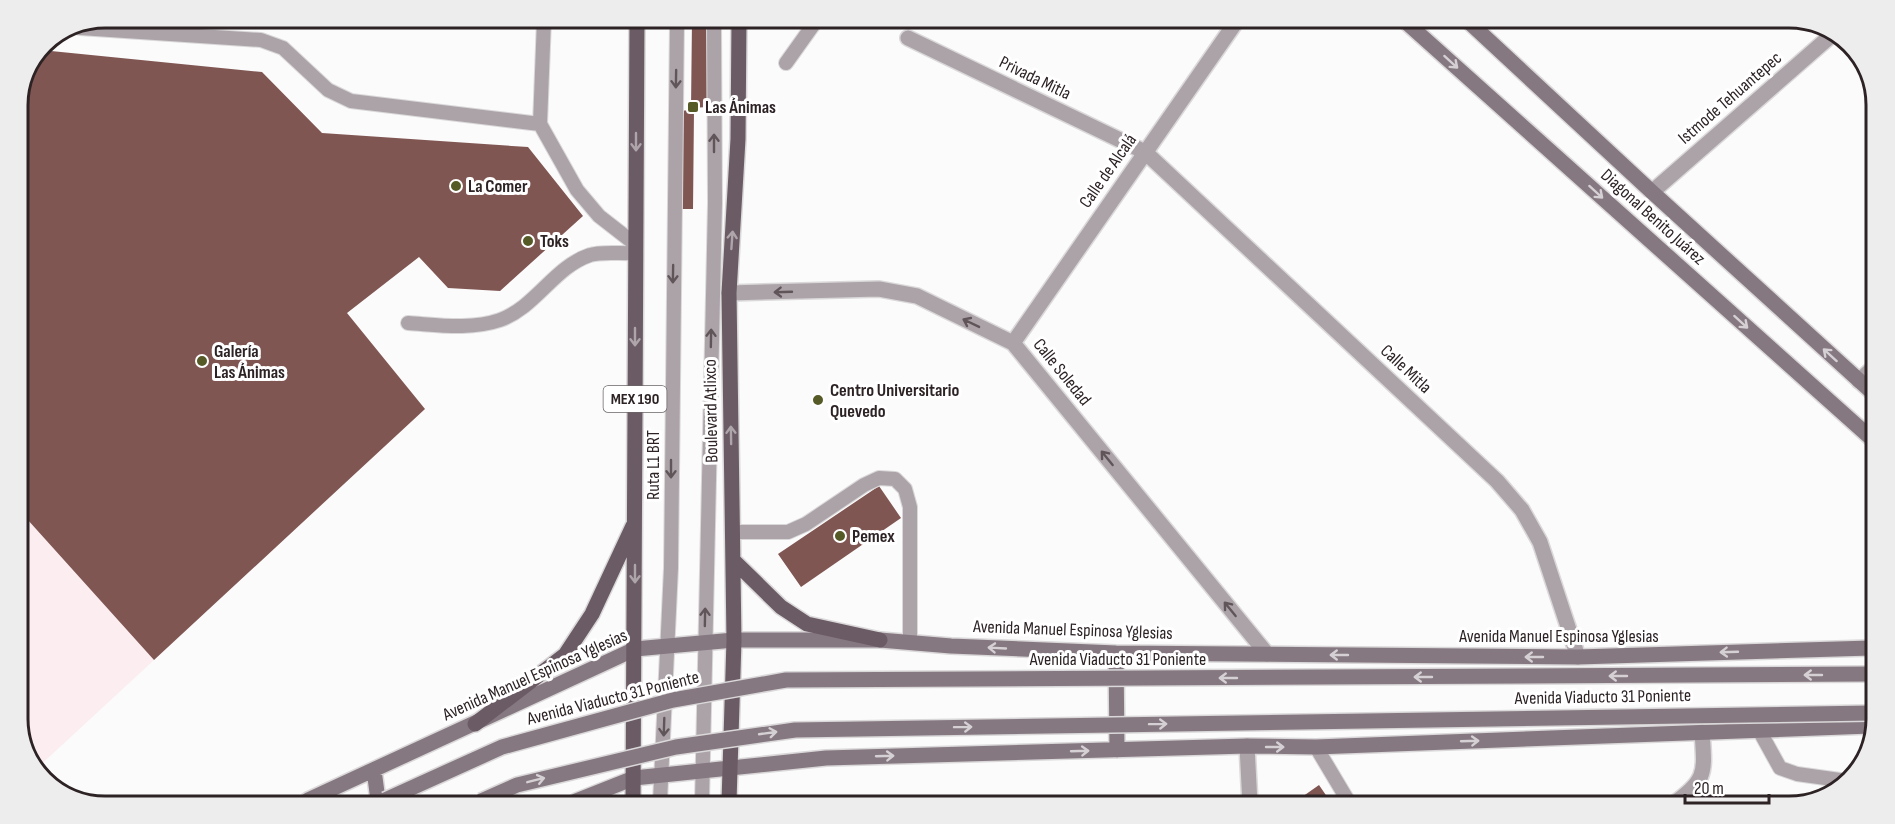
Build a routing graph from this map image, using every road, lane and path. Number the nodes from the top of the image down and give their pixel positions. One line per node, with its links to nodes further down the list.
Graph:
1 (544, 28): 14 (lane)
2 (637, 28): 17 (main road, MEX 190, one-way to 17)
3 (677, 28): 32 (lane, Ruta L1 BRT, one-way to 32)
4 (714, 28): 31 (lane, one-way to 4)
5 (740, 28): 18 (main road, Boulevard Atlixco, one-way to 5)
6 (811, 28): 13 (lane)
7 (1232, 28): 15 (street, Calle de Alcalá)
8 (1413, 28): 24 (main road, Diagonal Benito Juárez, one-way to 24)
9 (1475, 28): 16 (main road, Diagonal Benito Juárez)
10 (97, 29): 14 (lane)
11 (908, 38): 15 (street, Privada Mitla)
12 (1827, 39): 16 (street, Istmode Tehuantepec)
13 (786, 63)
14 (540, 124): 17 (lane)
15 (1145, 152): 20 (street, Calle de Alcalá); 37 (street, Calle Mitla)
16 (1652, 192): 22 (main road, Diagonal Benito Juárez, one-way to 16)
17 (636, 249): 19 (lane); 25 (main road, MEX 190, one-way to 25)
18 (729, 293): 20 (street, Calle Soledad, one-way to 18); 26 (main road, Boulevard Atlixco, one-way to 18)
19 (408, 324)
20 (1012, 343): 36 (street, Calle Soledad, one-way to 20)
21 (1866, 374): 22 (street)
22 (1858, 381): 23 (main road, Diagonal Benito Juárez)
23 (1866, 388)
24 (1866, 434)
25 (635, 521): 34 (main road, MEX 190, one-way to 34); 40 (main road)
26 (732, 532): 27 (main road, Boulevard Atlixco); 30 (lane)
27 (733, 560): 28 (main road, Boulevard Atlixco); 29 (main road)
28 (734, 640): 29 (main road, Avenida Manuel Espinosa Yglesias); 31 (main road, Avenida Manuel Espinosa Yglesias); 47 (main road, Boulevard Atlixco)
29 (880, 640): 30 (main road, Avenida Manuel Espinosa Yglesias)
30 (910, 642): 35 (main road, Avenida Manuel Espinosa Yglesias, one-way to 30)
31 (704, 643): 32 (main road, Avenida Manuel Espinosa Yglesias); 49 (lane)
32 (667, 646): 34 (main road, Avenida Manuel Espinosa Yglesias); 50 (lane, Ruta L1 BRT, one-way to 50)
33 (1866, 648): 37 (main road, Avenida Manuel Espinosa Yglesias, one-way to 37)
34 (635, 649): 40 (main road, Avenida Manuel Espinosa Yglesias); 51 (main road, MEX 190)
35 (1116, 653): 36 (main road, Avenida Manuel Espinosa Yglesias); 46 (main road)
36 (1267, 654): 37 (main road, Avenida Manuel Espinosa Yglesias, one-way to 36)
37 (1578, 657)
38 (1866, 675): 55 (main road, Avenida Viaducto 31 Poniente, one-way to 55, bridge)
39 (1866, 713): 56 (main road, Avenida Viaducto 31 Poniente, one-way to 39, bridge)
40 (475, 724): 48 (main road, Avenida Manuel Espinosa Yglesias)
41 (1866, 726): 42 (main road)
42 (1759, 730): 43 (main road); 52 (lane)
43 (1702, 732): 45 (main road, one-way to 43); 64 (street)
44 (1246, 746): 45 (main road, one-way to 45); 46 (main road); 62 (street)
45 (1316, 747): 63 (lane)
46 (1117, 750): 47 (main road, one-way to 46)
47 (730, 768): 49 (main road); 61 (main road, Boulevard Atlixco)
48 (375, 770): 53 (main road, Avenida Manuel Espinosa Yglesias); 54 (main road)
49 (702, 771): 50 (main road); 60 (lane)
50 (662, 776): 51 (main road); 59 (lane, Ruta L1 BRT)
51 (634, 778): 57 (main road); 58 (main road, MEX 190)
52 (1836, 779)
53 (317, 796)
54 (378, 796)
55 (394, 796)
56 (492, 796)
57 (589, 796)
58 (633, 796)
59 (660, 796)
60 (702, 796)
61 (729, 796)
62 (1249, 796)
63 (1345, 796)
64 (1684, 796)

